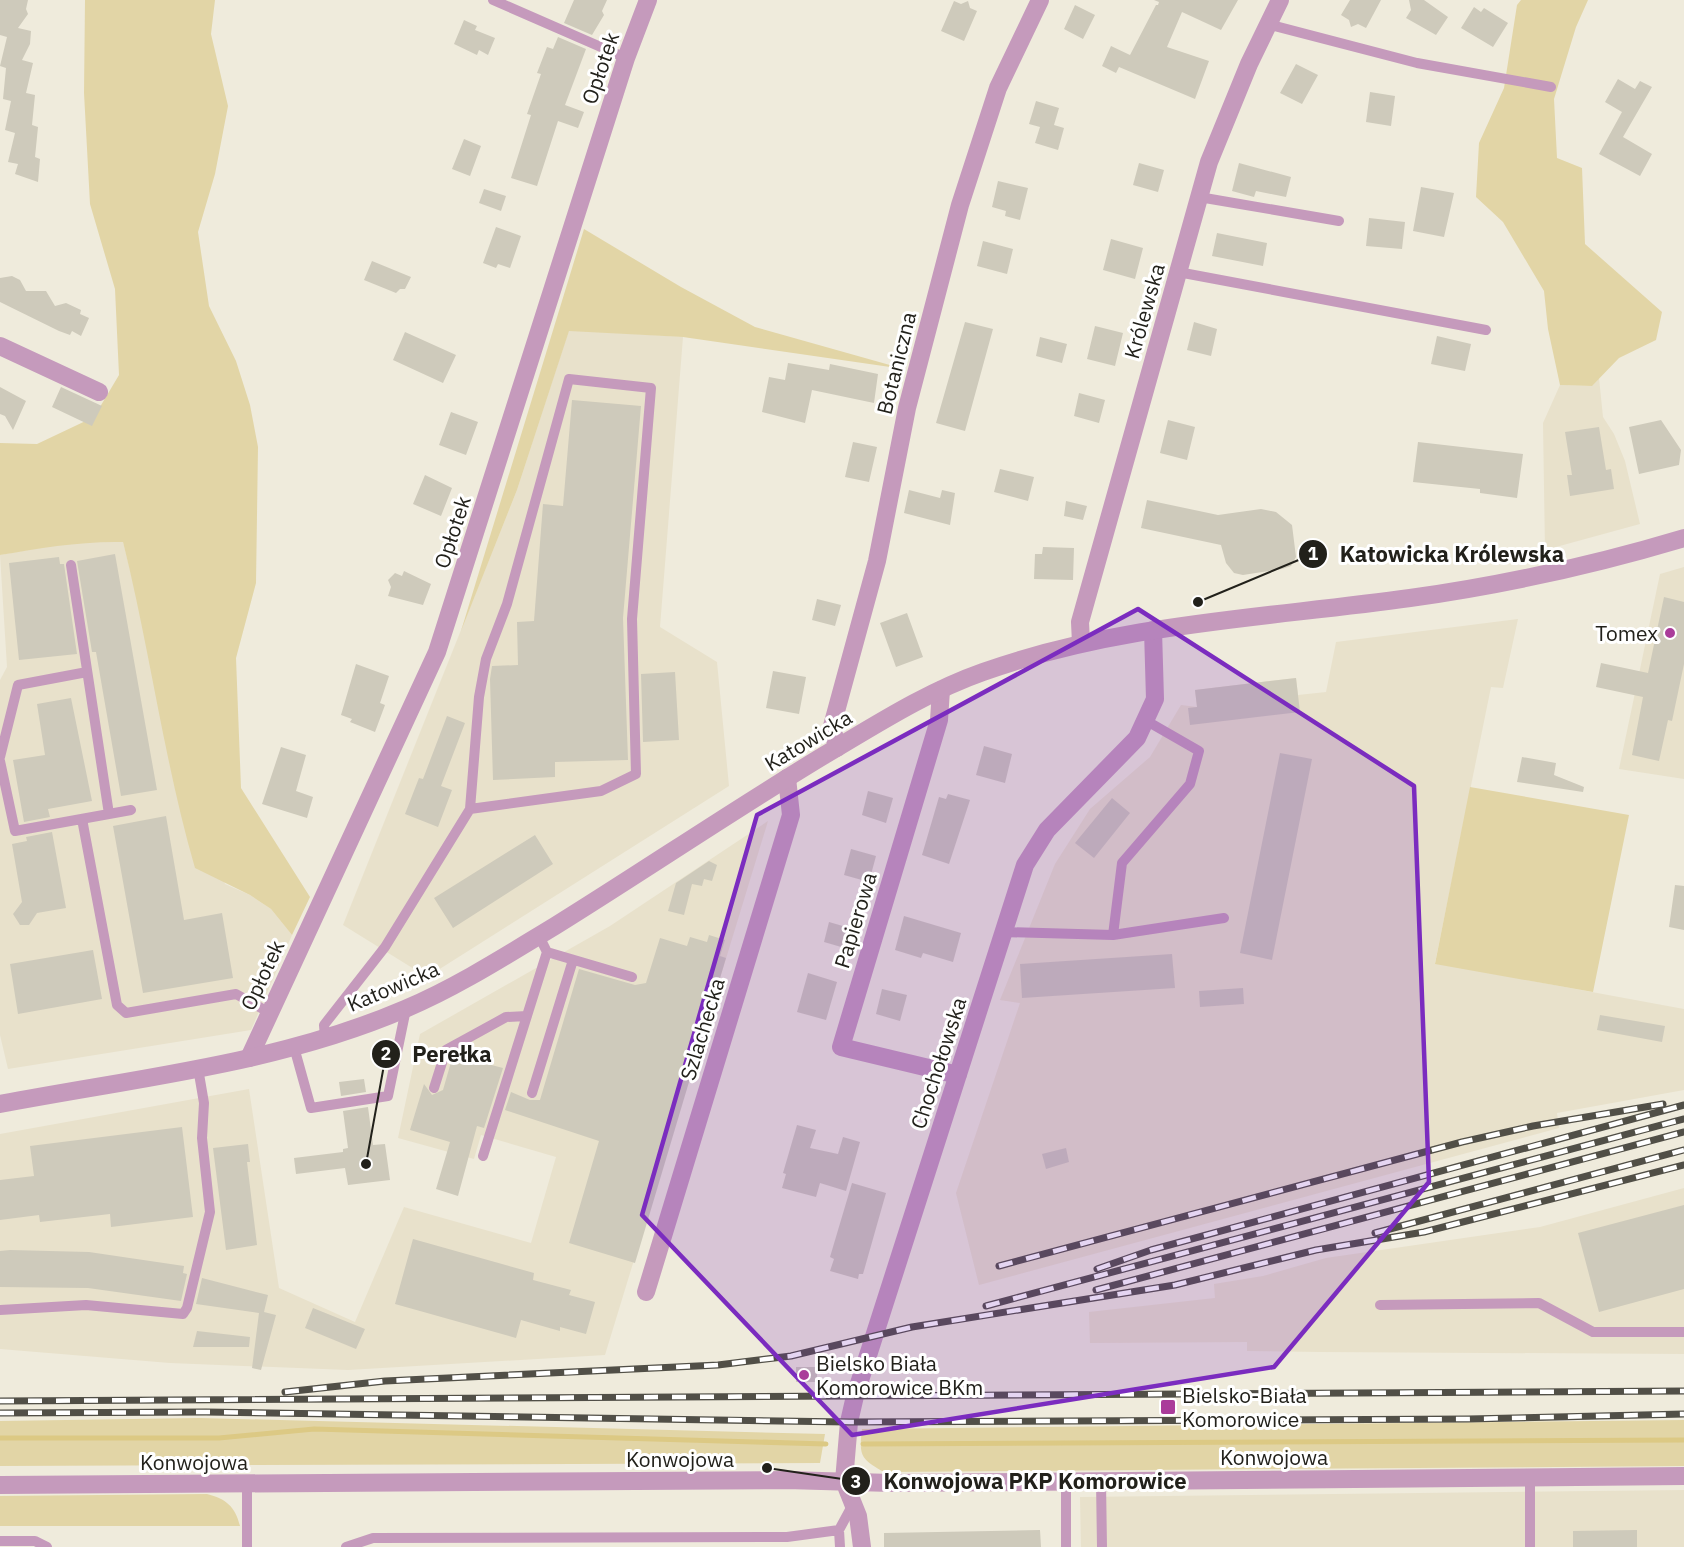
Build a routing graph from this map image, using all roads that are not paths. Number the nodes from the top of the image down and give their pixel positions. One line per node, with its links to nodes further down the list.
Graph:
1 (493, 0): 6 (lane)
2 (648, 0): 6 (street, Opłotek)
3 (1041, 0): 21 (street, Botaniczna)
4 (1280, 0): 5 (street, Królewska)
5 (1267, 24): 7 (lane); 8 (street, Królewska)
6 (626, 58): 35 (street, Opłotek)
7 (1551, 87)
8 (1199, 197): 9 (lane); 10 (street, Królewska)
9 (1339, 221)
10 (1178, 272): 11 (lane); 17 (street, Królewska)
11 (1486, 330)
12 (0, 346): 13 (street)
13 (99, 392)
14 (1684, 538): 16 (street, Katowicka)
15 (71, 565): 18 (lane)
16 (1153, 630): 17 (street, Katowicka); 20 (street, Chochołowska)
17 (1081, 643): 19 (street, Katowicka)
18 (87, 672): 22 (lane); 26 (lane)
19 (941, 690): 21 (street, Katowicka); 41 (street, Papierowa)
20 (1145, 720): 29 (street, Chochołowska); 30 (lane)
21 (837, 748): 23 (street, Katowicka)
22 (0, 759): 27 (lane)
23 (787, 778): 31 (street, Katowicka); 46 (street, Szlachecka)
24 (470, 809): 24 (lane); 37 (lane)
25 (132, 810): 26 (lane)
26 (109, 814): 27 (lane)
27 (82, 819): 35 (lane)
28 (1224, 918): 30 (lane)
29 (1003, 932): 30 (lane); 41 (street, Chochołowska)
30 (1113, 935)
31 (543, 944): 32 (lane); 34 (street, Katowicka); 36 (lane)
32 (573, 960): 33 (lane); 43 (lane)
33 (632, 977)
34 (406, 1009): 37 (street, Katowicka); 38 (lane)
35 (270, 1013): 39 (street, Opłotek)
36 (527, 1016): 42 (lane); 45 (lane)
37 (325, 1037): 38 (street, Katowicka)
38 (294, 1047): 39 (street, Katowicka)
39 (249, 1058): 40 (street, Katowicka)
40 (198, 1068): 44 (street, Katowicka); 48 (lane)
41 (958, 1075): 52 (street, Chochołowska)
42 (434, 1088)
43 (532, 1093)
44 (0, 1104)
45 (483, 1156)
46 (646, 1292)
47 (1380, 1305): 49 (lane)
48 (0, 1310)
49 (1684, 1332)
50 (1684, 1476): 51 (street, Konwojowa)
51 (1530, 1477): 54 (street, Konwojowa); 68 (lane)
52 (844, 1480): 53 (street, Konwojowa); 55 (street, Konwojowa); 57 (street, Chochołowska)
53 (1065, 1481): 54 (street, Konwojowa); 66 (lane)
54 (1101, 1481): 67 (lane)
55 (247, 1484): 56 (street, Konwojowa); 62 (lane)
56 (0, 1485)
57 (853, 1504): 58 (lane); 65 (street, Chochołowska)
58 (839, 1530): 60 (lane); 64 (lane)
59 (0, 1541): 61 (lane)
60 (788, 1542): 63 (lane)
61 (47, 1547)
62 (247, 1547)
63 (346, 1547)
64 (840, 1547)
65 (862, 1547)
66 (1066, 1547)
67 (1102, 1547)
68 (1530, 1547)

